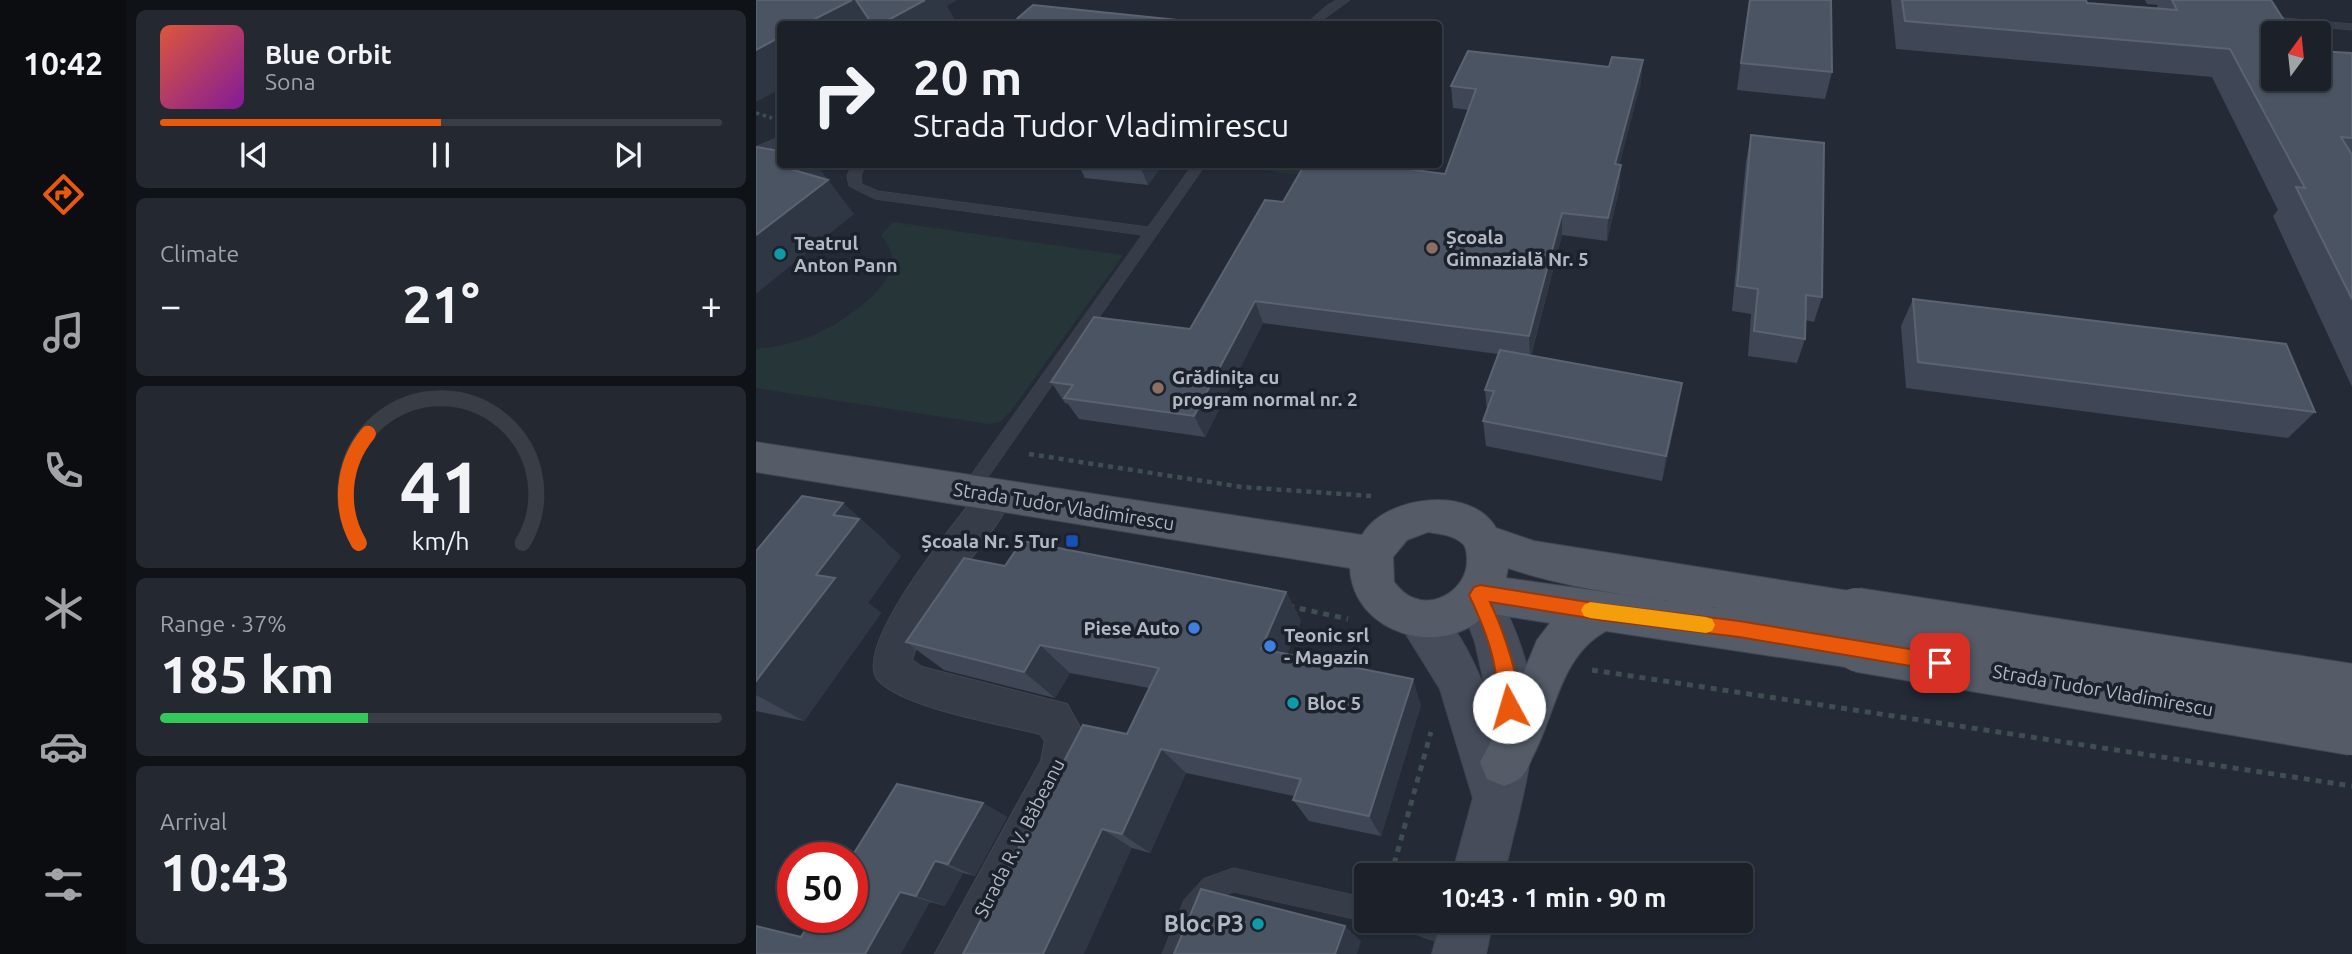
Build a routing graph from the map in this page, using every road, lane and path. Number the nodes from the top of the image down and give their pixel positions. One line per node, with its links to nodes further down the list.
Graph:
1 (1345, 0): 3 (lane)
2 (2243, 18): 4 (lane)
3 (1315, 21)
4 (2352, 27)
5 (777, 142): 6 (lane)
6 (756, 152)
7 (858, 168): 9 (lane)
8 (1197, 168): 9 (lane)
9 (1152, 232): 12 (lane)
10 (756, 457): 12 (main road, Strada Tudor Vladimirescu)
11 (1229, 485): 13 (path)
12 (982, 493): 13 (main road, Strada Tudor Vladimirescu); 31 (street, Strada R. V. Băbeanu)
13 (1208, 528): 15 (main road, Strada Tudor Vladimirescu)
14 (1485, 542): 15 (main road, Strada Tudor Vladimirescu); 16 (main road); 21 (main road, Strada Tudor Vladimirescu)
15 (1373, 554): 19 (main road)
16 (1479, 594): 18 (main road, Strada Tudor Vladimirescu); 19 (main road); 26 (main road)
17 (1286, 606): 20 (path)
18 (1601, 612): 21 (main road, Strada Tudor Vladimirescu); 26 (main road)
19 (1417, 618): 26 (main road)
20 (1352, 620)
21 (1858, 630): 23 (main road, Strada Tudor Vladimirescu, bridge); 25 (main road, Strada Tudor Vladimirescu, bridge)
22 (1585, 671): 27 (path)
23 (2352, 687)
24 (1434, 722): 28 (path)
25 (2352, 732)
26 (1500, 780): 29 (main road)
27 (2352, 786)
28 (1394, 863)
29 (1481, 863)
30 (1354, 908): 32 (lane)
31 (958, 954)
32 (1174, 954)

